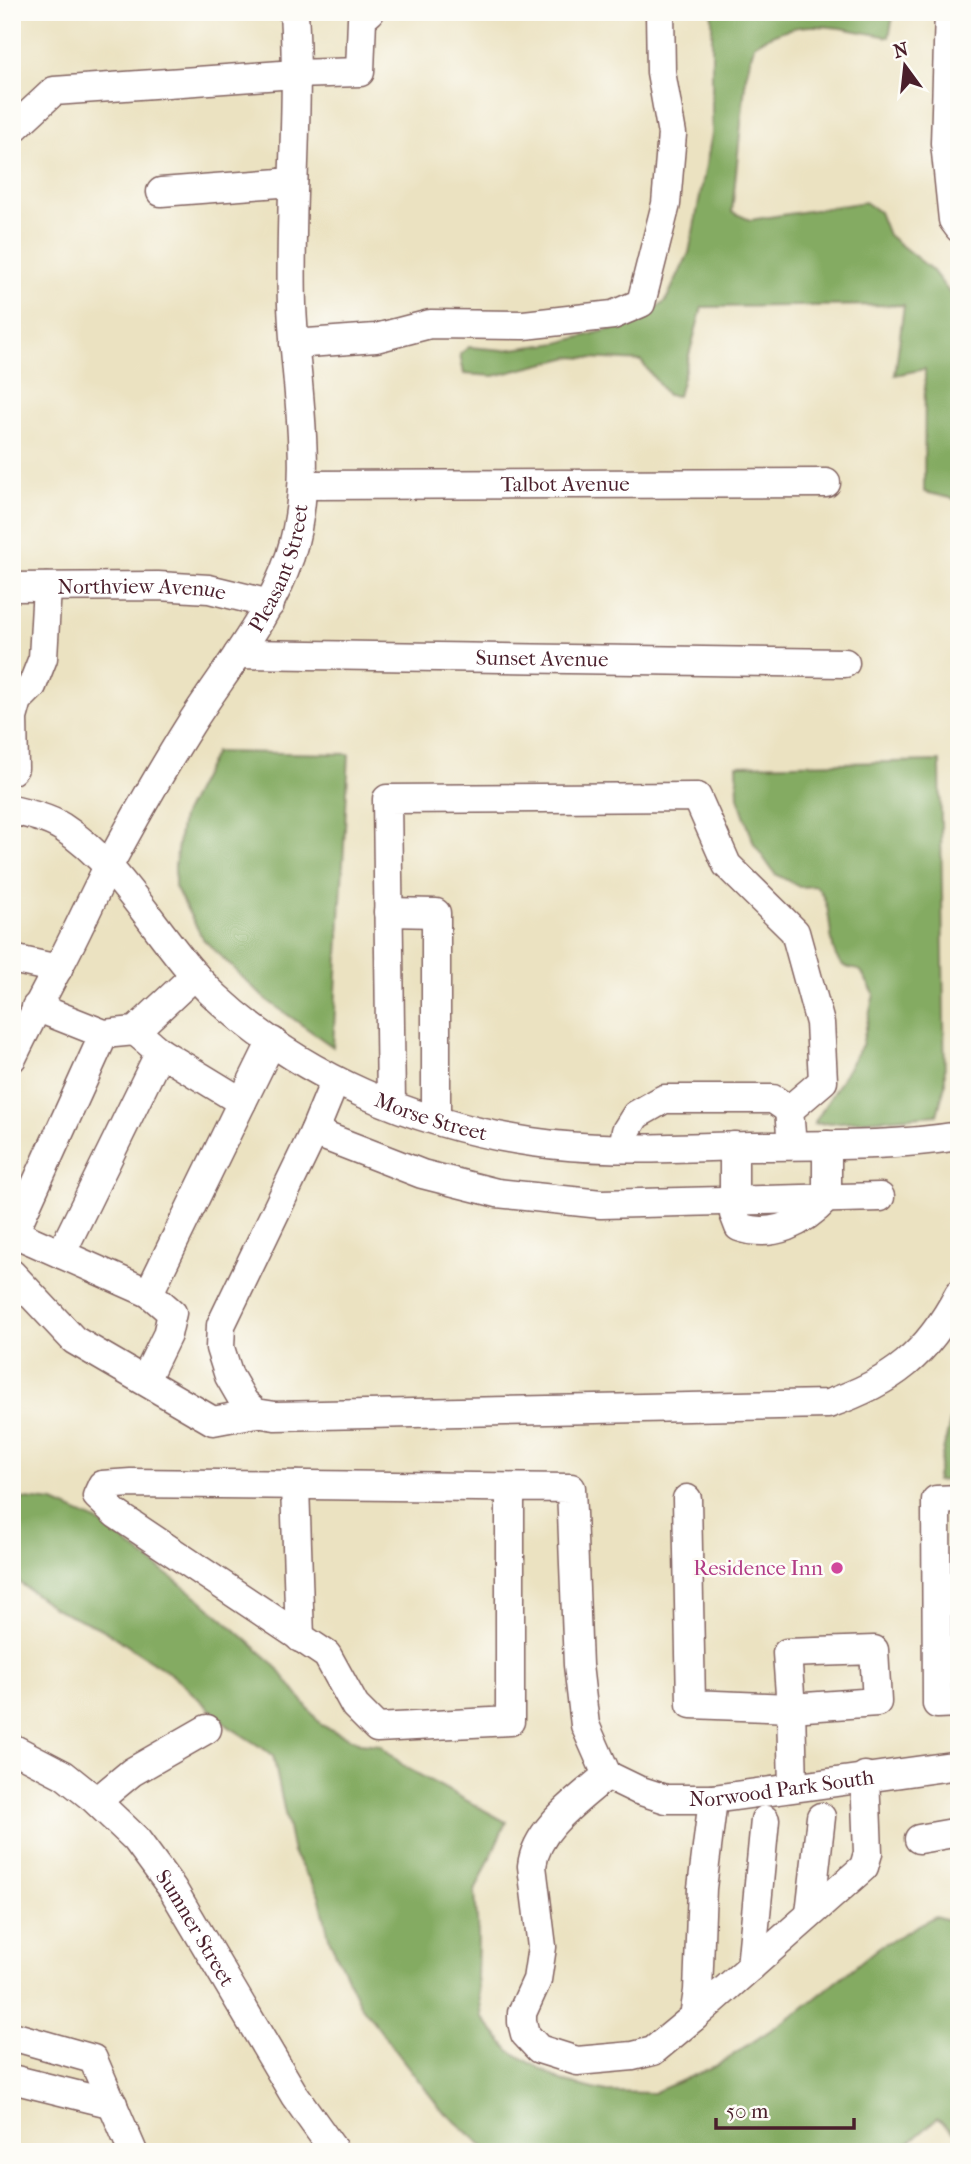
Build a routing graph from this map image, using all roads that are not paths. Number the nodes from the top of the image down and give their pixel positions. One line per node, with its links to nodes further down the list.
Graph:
1 (294, 12): 5 (street, Pleasant Street)
2 (370, 12): 5 (street)
3 (660, 12): 10 (street)
4 (952, 25): 9 (street)
5 (295, 74): 6 (street); 7 (street, Pleasant Street)
6 (12, 130)
7 (293, 182): 8 (street); 10 (street, Pleasant Street)
8 (161, 192)
9 (959, 228)
10 (295, 344): 12 (street, Pleasant Street)
11 (826, 483): 12 (street, Talbot Avenue)
12 (303, 485): 15 (street, Pleasant Street)
13 (12, 587): 14 (street, Northview Avenue)
14 (47, 587): 15 (street, Northview Avenue); 18 (street)
15 (270, 604): 16 (street, Pleasant Street)
16 (238, 654): 17 (street, Sunset Avenue); 20 (street, Pleasant Street)
17 (845, 663)
18 (12, 770)
19 (12, 810): 20 (street, Morse Street)
20 (108, 867): 23 (street, Pleasant Street); 24 (street, Morse Street)
21 (388, 912): 33 (street); 34 (street); 35 (street)
22 (12, 959): 23 (street)
23 (58, 969): 25 (street, Pleasant Street)
24 (195, 975): 26 (street); 28 (street, Morse Street)
25 (36, 1007): 27 (street); 30 (street, Pleasant Street)
26 (135, 1031): 27 (street); 29 (street)
27 (104, 1034): 45 (street)
28 (272, 1041): 31 (street, Morse Street); 32 (street)
29 (160, 1052): 32 (street); 46 (street)
30 (12, 1058)
31 (335, 1081): 33 (street, Morse Street); 36 (street)
32 (242, 1102): 48 (street)
33 (391, 1104): 35 (street, Morse Street)
34 (789, 1110): 38 (street); 41 (street)
35 (436, 1120): 41 (street, Morse Street)
36 (314, 1132): 44 (street); 51 (street)
37 (959, 1136): 39 (street, Morse Street)
38 (792, 1145): 39 (street, Morse Street); 40 (street, Morse Street)
39 (827, 1145): 43 (street)
40 (734, 1146): 41 (street, Morse Street); 44 (street)
41 (623, 1148)
42 (880, 1197): 43 (street)
43 (827, 1198): 44 (street)
44 (734, 1200)
45 (13, 1235): 46 (street)
46 (61, 1254): 48 (street)
47 (12, 1274): 50 (street)
48 (149, 1293): 50 (street)
49 (959, 1294): 51 (street)
50 (145, 1380): 51 (street)
51 (256, 1413)
52 (295, 1485): 53 (street); 56 (street); 56 (street)
53 (510, 1488): 56 (street); 61 (street)
54 (687, 1499): 63 (street)
55 (959, 1499): 57 (street)
56 (300, 1638)
57 (959, 1703)
58 (206, 1730): 65 (street)
59 (12, 1748): 65 (street, Sumner Street)
60 (959, 1765): 62 (street, Norwood Park South)
61 (607, 1775): 64 (street, Norwood Park South); 72 (street)
62 (865, 1776): 63 (street, Norwood Park South); 70 (street)
63 (793, 1787): 64 (street, Norwood Park South)
64 (713, 1799): 72 (street)
65 (97, 1801): 77 (street, Sumner Street)
66 (821, 1817): 70 (street)
67 (765, 1820): 71 (street)
68 (959, 1832): 69 (street)
69 (919, 1839)
70 (810, 1913): 71 (street)
71 (751, 1966): 72 (street)
72 (694, 2017)
73 (12, 2036): 75 (street)
74 (12, 2079): 75 (street)
75 (113, 2104): 76 (street)
76 (134, 2152)
77 (335, 2152)

